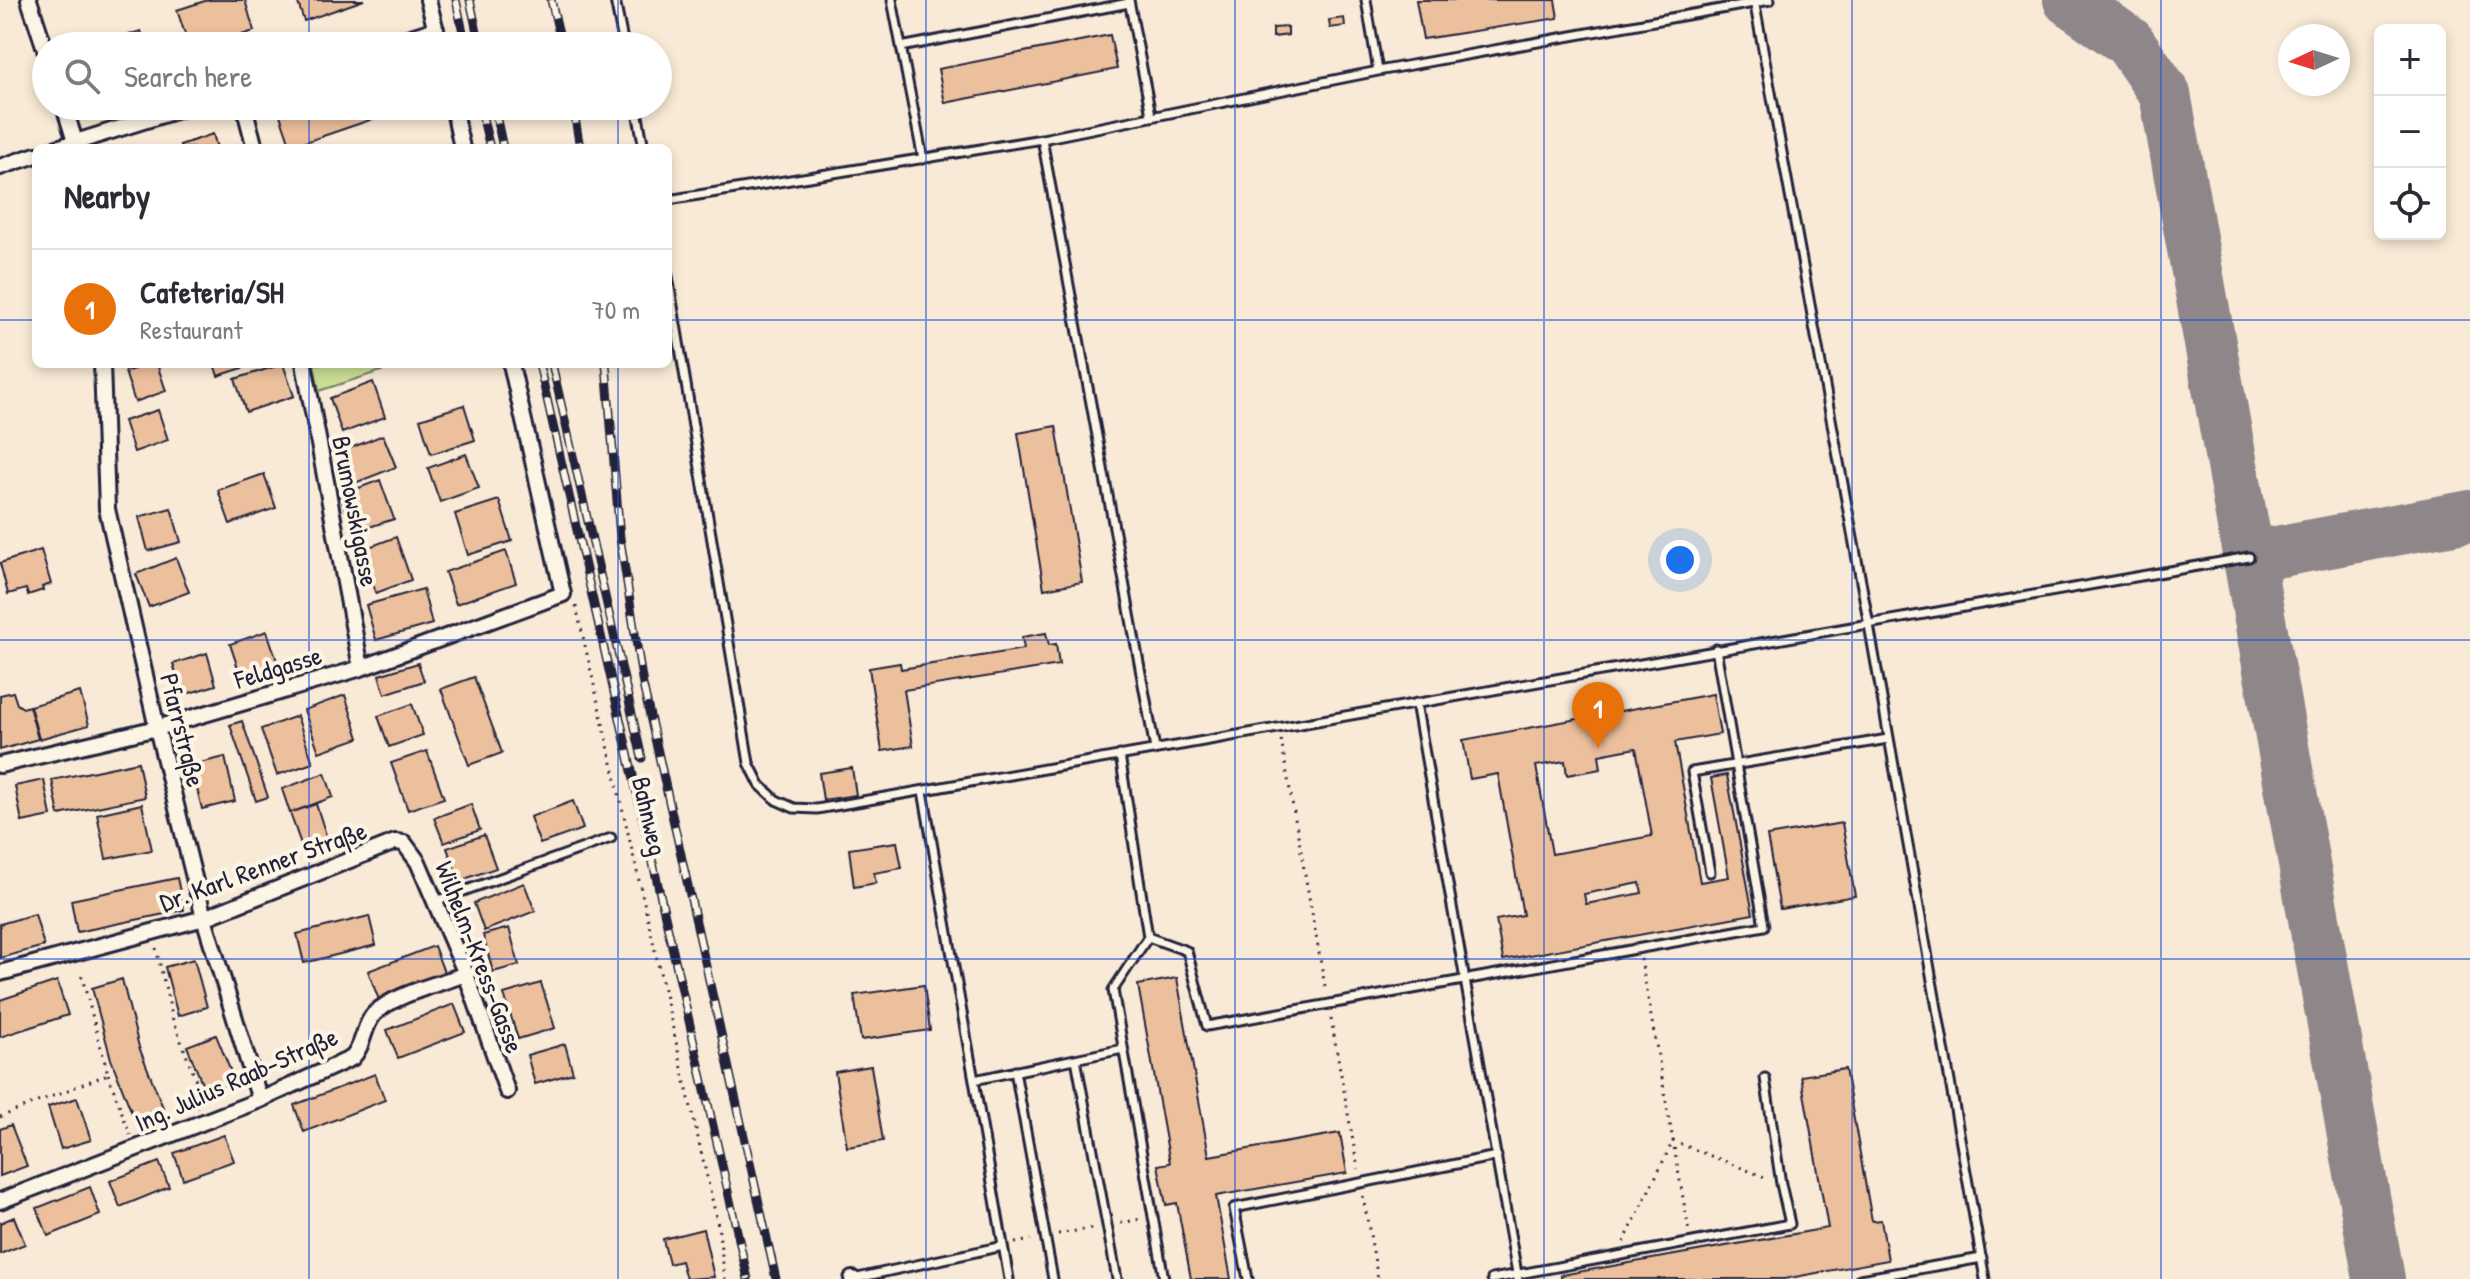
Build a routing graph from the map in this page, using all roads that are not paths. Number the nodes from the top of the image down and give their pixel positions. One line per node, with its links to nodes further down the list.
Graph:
1 (29, 0): 10 (street)
2 (428, 0): 9 (street)
3 (615, 0): 13 (lane)
4 (892, 0): 14 (lane)
5 (1366, 0): 15 (lane)
6 (1770, 0): 8 (lane)
7 (1129, 1): 14 (lane); 16 (lane)
8 (1754, 2): 15 (lane); 37 (lane)
9 (436, 29): 11 (street); 12 (street)
10 (39, 32)
11 (427, 32)
12 (437, 32)
13 (621, 32)
14 (901, 47): 29 (lane)
15 (1378, 71): 16 (lane)
16 (1151, 115): 22 (lane)
17 (68, 120): 23 (street)
18 (150, 120): 24 (street)
19 (248, 120): 25 (street)
20 (456, 120): 26 (street)
21 (639, 120): 27 (lane)
22 (1042, 139): 29 (lane); 43 (lane)
23 (76, 144)
24 (79, 144)
25 (254, 144)
26 (461, 144)
27 (643, 144)
28 (32, 156): 30 (street)
29 (923, 159): 31 (lane)
30 (0, 167)
31 (672, 199)
32 (672, 300): 47 (lane)
33 (102, 368): 41 (street, Pfarrstraße)
34 (305, 368): 39 (street, Brumowskigasse)
35 (512, 368): 39 (street, Feldgasse)
36 (2249, 557): 37 (lane)
37 (1869, 625): 38 (lane); 42 (lane)
38 (1716, 649): 40 (lane); 45 (lane)
39 (361, 668): 41 (street, Feldgasse)
40 (1416, 703): 43 (lane); 56 (lane)
41 (157, 728): 46 (street, Feldgasse); 52 (street, Pfarrstraße)
42 (1888, 739): 45 (lane); 67 (lane)
43 (1155, 749): 44 (lane)
44 (1120, 755): 47 (lane); 53 (lane)
45 (1735, 764): 50 (lane); 56 (lane)
46 (0, 765)
47 (923, 791): 61 (lane)
48 (611, 838): 51 (lane)
49 (404, 843): 51 (street, Wilhelm-Kress-Gasse); 52 (street, Dr. Karl Renner Straße)
50 (1710, 872)
51 (436, 901): 55 (street, Wilhelm-Kress-Gasse)
52 (204, 918): 54 (street, Dr. Karl Renner Straße); 63 (street, Pfarrstraße)
53 (1148, 937): 56 (lane); 57 (lane)
54 (0, 973)
55 (466, 974): 62 (street, Wilhelm-Kress-Gasse); 63 (street, Ing. Julius Raab-Straße)
56 (1465, 978): 64 (lane)
57 (1123, 1049): 58 (lane); 73 (lane)
58 (1076, 1059): 59 (lane); 72 (lane)
59 (1015, 1071): 61 (lane); 71 (lane)
60 (1765, 1078): 68 (lane)
61 (974, 1080): 66 (lane)
62 (507, 1091)
63 (260, 1100): 65 (street, Ing. Julius Raab-Straße)
64 (1497, 1156): 68 (lane); 74 (lane)
65 (0, 1201)
66 (1003, 1246): 69 (lane); 70 (lane)
67 (1982, 1258): 76 (lane); 77 (lane)
68 (1518, 1276): 75 (lane)
69 (853, 1279)
70 (1009, 1279)
71 (1053, 1279)
72 (1117, 1279)
73 (1164, 1279)
74 (1248, 1279)
75 (1492, 1279)
76 (1860, 1279)
77 (1985, 1279)

